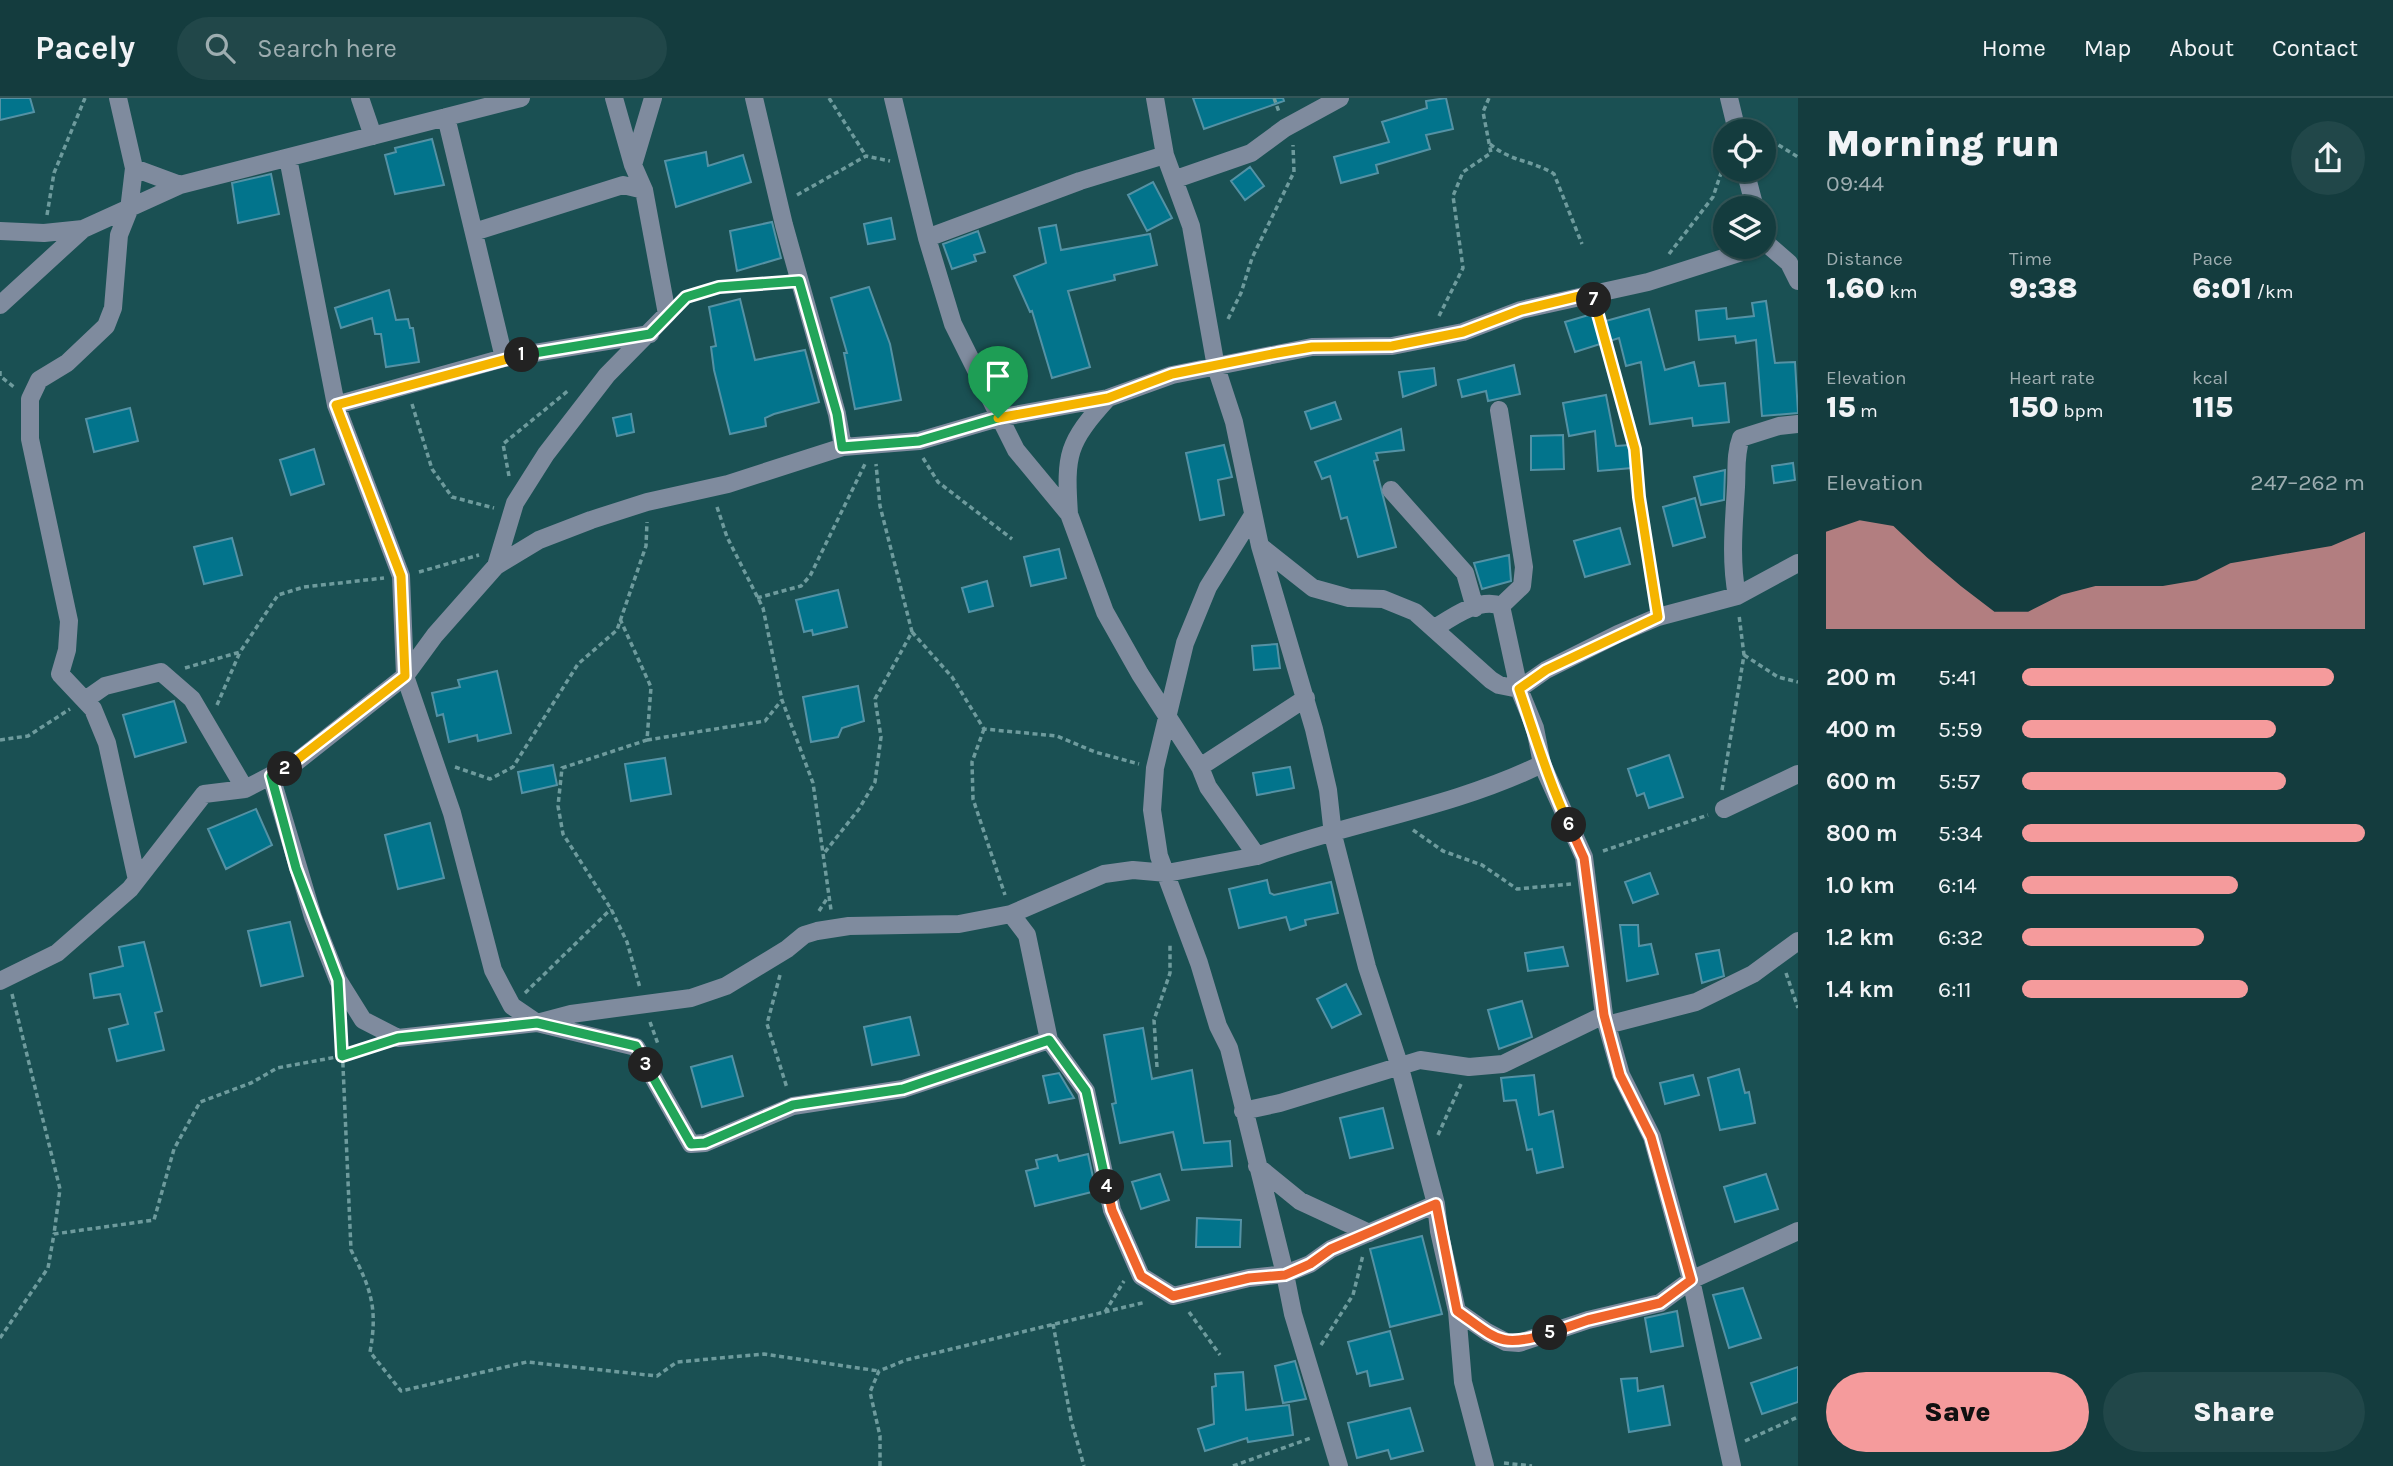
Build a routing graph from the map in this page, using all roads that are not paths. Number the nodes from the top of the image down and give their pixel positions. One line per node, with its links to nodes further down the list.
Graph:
1 (118, 98): 17 (street)
2 (360, 98): 13 (street)
3 (521, 98): 11 (street)
4 (614, 98): 16 (street)
5 (653, 98): 16 (street)
6 (754, 98): 39 (street)
7 (893, 98): 25 (street)
8 (1155, 98): 14 (street)
9 (1340, 98): 18 (street)
10 (1729, 98): 12 (street)
11 (446, 117): 13 (street); 24 (street)
12 (1734, 119)
13 (373, 136): 15 (street)
14 (1166, 155): 18 (street); 25 (street)
15 (288, 158): 19 (street); 35 (street)
16 (633, 165): 20 (street)
17 (134, 168): 19 (street); 21 (street)
18 (1176, 179): 33 (street)
19 (180, 186): 21 (street)
20 (644, 190): 24 (street); 31 (street)
21 (129, 210): 22 (street); 53 (street)
22 (83, 229): 23 (street); 30 (street)
23 (0, 231)
24 (474, 232): 32 (street)
25 (927, 238): 37 (street)
26 (1776, 251): 28 (street)
27 (1716, 259): 33 (street)
28 (1794, 262): 29 (street)
29 (1798, 281)
30 (0, 305)
31 (650, 334): 32 (street); 44 (street)
32 (504, 358): 35 (street)
33 (1216, 367): 34 (street); 42 (street)
34 (1108, 398): 37 (street); 41 (street)
35 (336, 405): 50 (street)
36 (1499, 410): 47 (street)
37 (998, 418): 39 (street); 41 (street)
38 (1798, 424): 46 (street)
39 (842, 447): 44 (street)
40 (1391, 490): 48 (street)
41 (1069, 514): 54 (street)
42 (1253, 515): 43 (street); 54 (street)
43 (1260, 546): 49 (street); 52 (street)
44 (498, 557): 50 (street)
45 (1798, 563): 46 (street)
46 (1737, 596): 51 (street)
47 (1501, 606): 48 (street); 51 (street)
48 (1475, 608): 49 (street)
49 (1435, 628): 51 (street)
50 (405, 676): 58 (street); 69 (street)
51 (1519, 689): 55 (street)
52 (1306, 698): 56 (street); 61 (street)
53 (85, 700): 59 (street); 64 (street)
54 (1168, 720): 56 (street); 63 (street)
55 (1542, 764): 61 (street); 68 (street)
56 (1199, 767): 62 (street)
57 (1798, 774): 60 (street)
58 (271, 776): 59 (street); 69 (street)
59 (245, 789): 64 (street)
60 (1724, 809)
61 (1333, 835): 62 (street); 71 (street)
62 (1257, 856): 63 (street)
63 (1167, 873): 65 (street); 72 (street)
64 (137, 880): 67 (street)
65 (1012, 914): 69 (street); 70 (street)
66 (1798, 941): 68 (street)
67 (4, 978)
68 (1605, 1020): 71 (street); 78 (street)
69 (537, 1023): 70 (street)
70 (1049, 1040): 77 (street)
71 (1399, 1063): 72 (street); 74 (street)
72 (1243, 1111): 73 (street)
73 (1257, 1166): 76 (street); 77 (street)
74 (1436, 1204): 76 (street); 79 (street)
75 (1798, 1231): 78 (street)
76 (1369, 1233): 77 (street)
77 (1285, 1275): 82 (street)
78 (1691, 1280): 79 (street); 80 (street)
79 (1457, 1311): 81 (street)
80 (1730, 1457)
81 (1485, 1464)
82 (1339, 1466)

